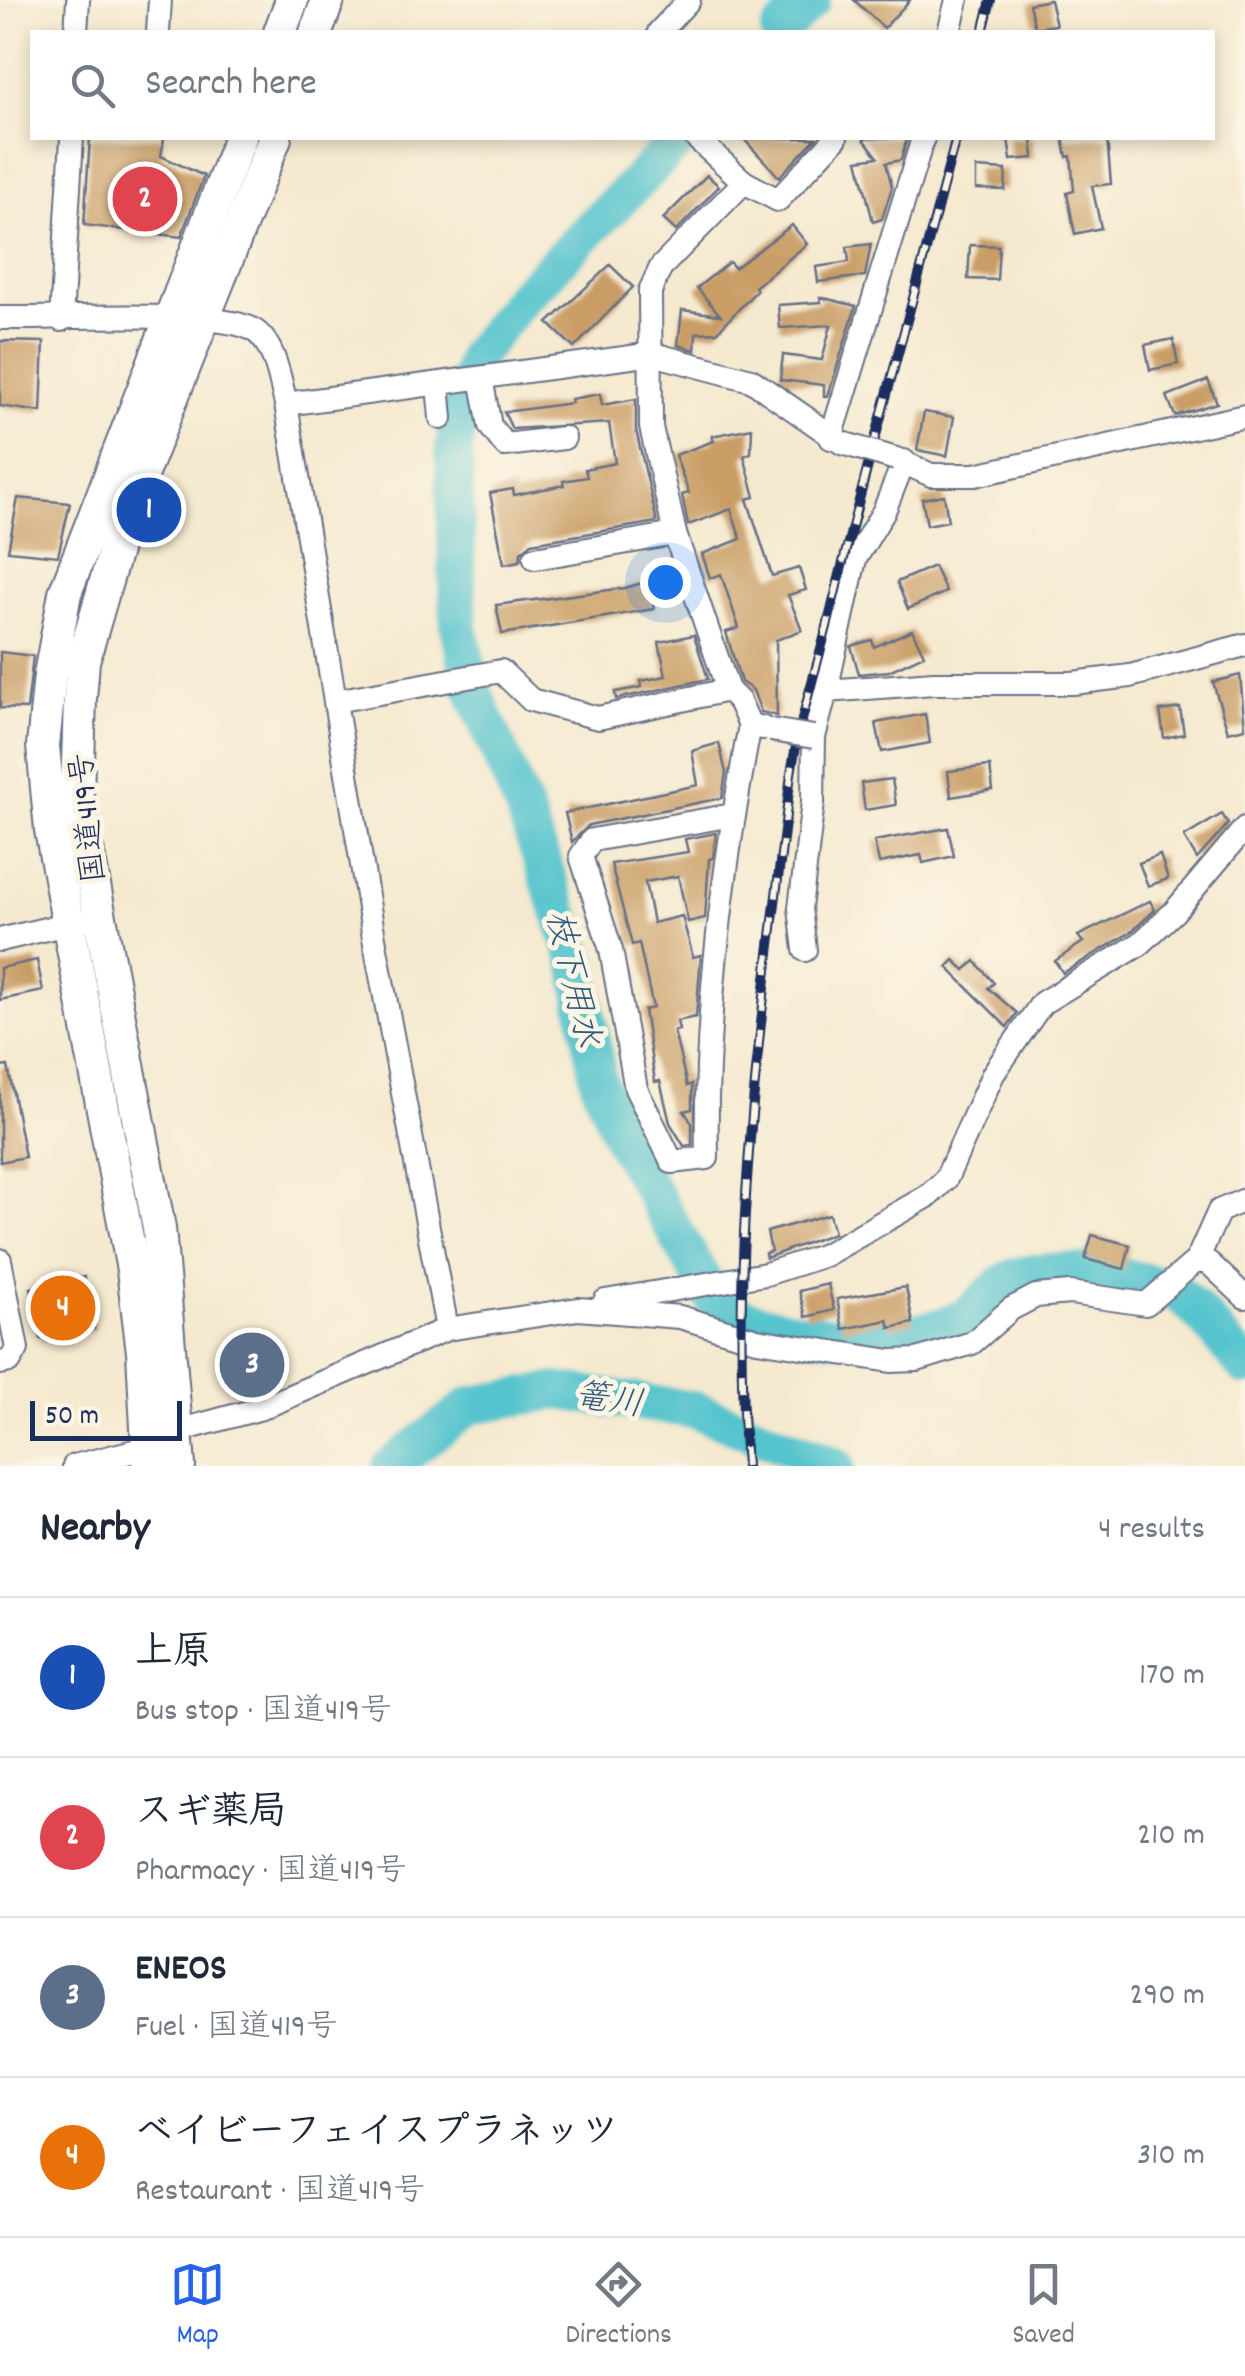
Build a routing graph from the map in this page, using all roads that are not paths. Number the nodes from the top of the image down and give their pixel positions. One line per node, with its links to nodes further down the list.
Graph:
1 (78, 0): 7 (street)
2 (160, 0): 8 (street)
3 (292, 0): 9 (highway)
4 (328, 0): 10 (highway)
5 (688, 0): 11 (street)
6 (956, 0): 12 (street)
7 (76, 30)
8 (158, 30)
9 (281, 30)
10 (317, 30)
11 (661, 30)
12 (949, 30)
13 (72, 140): 22 (street)
14 (239, 140): 21 (highway, 国道419号)
15 (274, 140): 21 (highway, 国道419号)
16 (834, 140): 19 (street)
17 (922, 140): 30 (street)
18 (706, 142): 19 (street)
19 (744, 182): 23 (street)
20 (0, 318): 22 (street)
21 (186, 318): 22 (street); 26 (street); 42 (highway, 国道419号)
22 (61, 320)
23 (653, 354): 24 (street); 30 (street); 32 (street)
24 (481, 378): 25 (street); 29 (street)
25 (440, 384): 26 (street); 28 (street)
26 (286, 404): 37 (street)
27 (1245, 416): 31 (street)
28 (440, 418)
29 (564, 438)
30 (836, 441): 31 (street, bridge)
31 (900, 460): 36 (street)
32 (676, 534): 33 (street); 35 (street)
33 (535, 558)
34 (1245, 645): 36 (street)
35 (728, 690): 37 (street); 38 (street)
36 (826, 692): 39 (street)
37 (335, 701): 50 (street)
38 (761, 728): 39 (street, bridge); 40 (street)
39 (814, 737): 44 (street)
40 (733, 815): 40 (street)
41 (1245, 828): 49 (street)
42 (84, 921): 43 (street); 52 (highway, 国道419号)
43 (0, 940)
44 (805, 950)
45 (1245, 1200): 47 (street)
46 (0, 1260): 51 (street)
47 (1190, 1264): 48 (street); 49 (street)
48 (1245, 1297)
49 (578, 1309): 50 (street)
50 (447, 1329): 52 (street)
51 (0, 1362)
52 (167, 1452): 53 (street)
53 (74, 1466)

